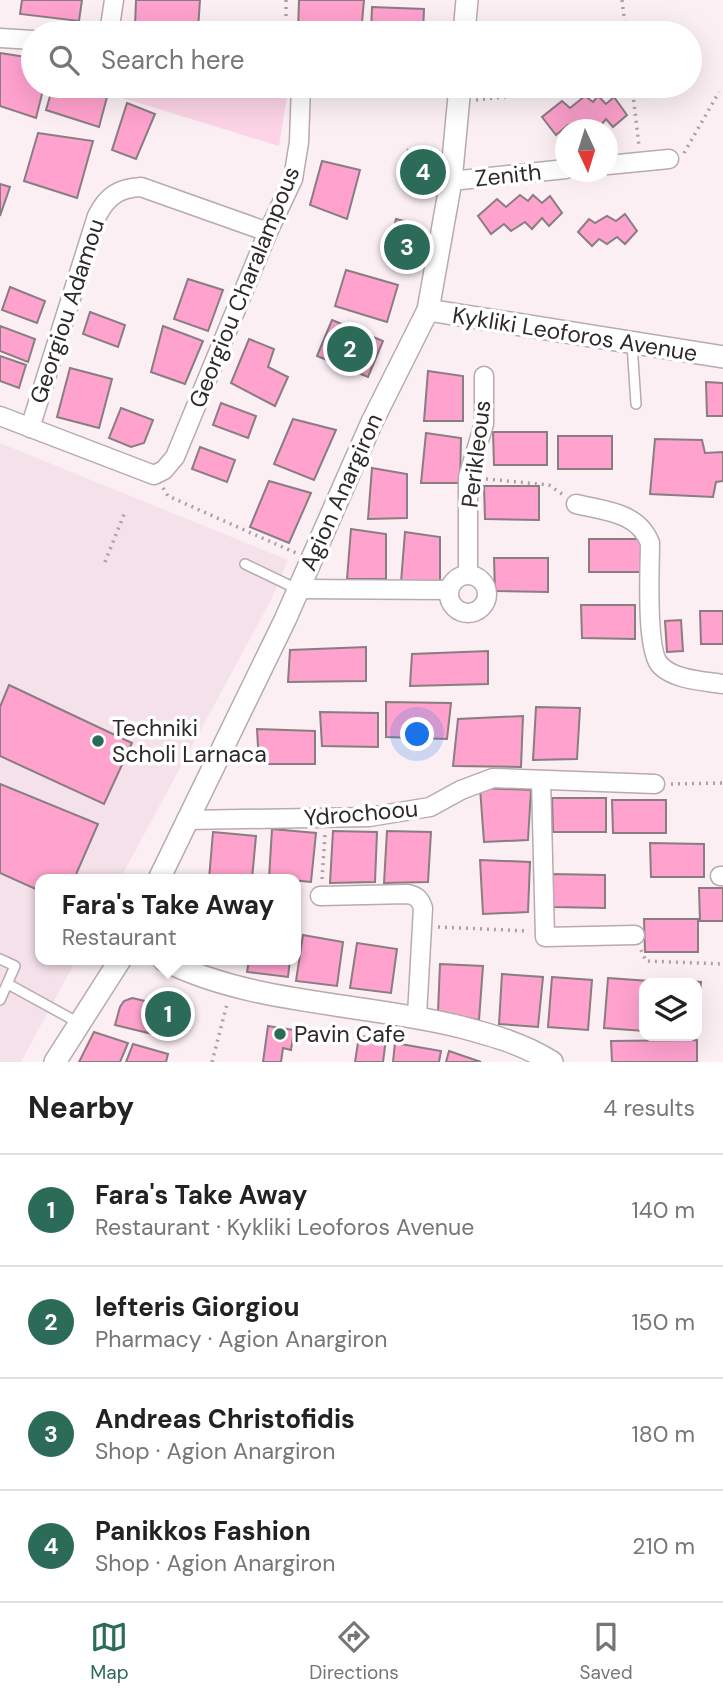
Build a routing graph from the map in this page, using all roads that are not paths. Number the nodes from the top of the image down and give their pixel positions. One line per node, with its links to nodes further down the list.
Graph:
1 (114, 0): 3 (street)
2 (467, 0): 4 (street)
3 (111, 21)
4 (465, 21)
5 (0, 38): 6 (street)
6 (21, 39)
7 (301, 98): 13 (street, Georgiou Charalampous)
8 (459, 98): 12 (street, Agion Anargiron)
9 (669, 159): 10 (street)
10 (618, 164)
11 (555, 170): 12 (street, Zenith)
12 (451, 181): 14 (street, Agion Anargiron)
13 (268, 232): 20 (street, Georgiou Charalampous); 20 (street, Georgiou Adamou)
14 (428, 310): 15 (street, Kykliki Leoforos Avenue); 24 (street, Agion Anargiron)
15 (632, 343): 16 (street, Kykliki Leoforos Avenue); 18 (lane)
16 (723, 357)
17 (484, 376): 23 (street, Perikleous)
18 (636, 404)
19 (0, 416): 20 (street)
20 (30, 428)
21 (576, 503): 26 (street)
22 (245, 564): 24 (lane)
23 (468, 574): 25 (street); 25 (street)
24 (298, 589): 25 (street); 29 (street, Agion Anargiron)
25 (448, 590)
26 (723, 684)
27 (541, 780): 28 (street, Ydrochoou); 29 (street, Ydrochoou); 32 (street)
28 (655, 784)
29 (186, 820): 30 (street, Agion Anargiron)
30 (161, 874)
31 (320, 896): 38 (street)
32 (635, 935)
33 (0, 959): 36 (lane)
34 (117, 965): 39 (street)
35 (176, 965): 38 (street)
36 (8, 984): 37 (lane); 39 (lane)
37 (0, 1000)
38 (417, 1016): 41 (street)
39 (79, 1023): 40 (street)
40 (55, 1062)
41 (552, 1062)

